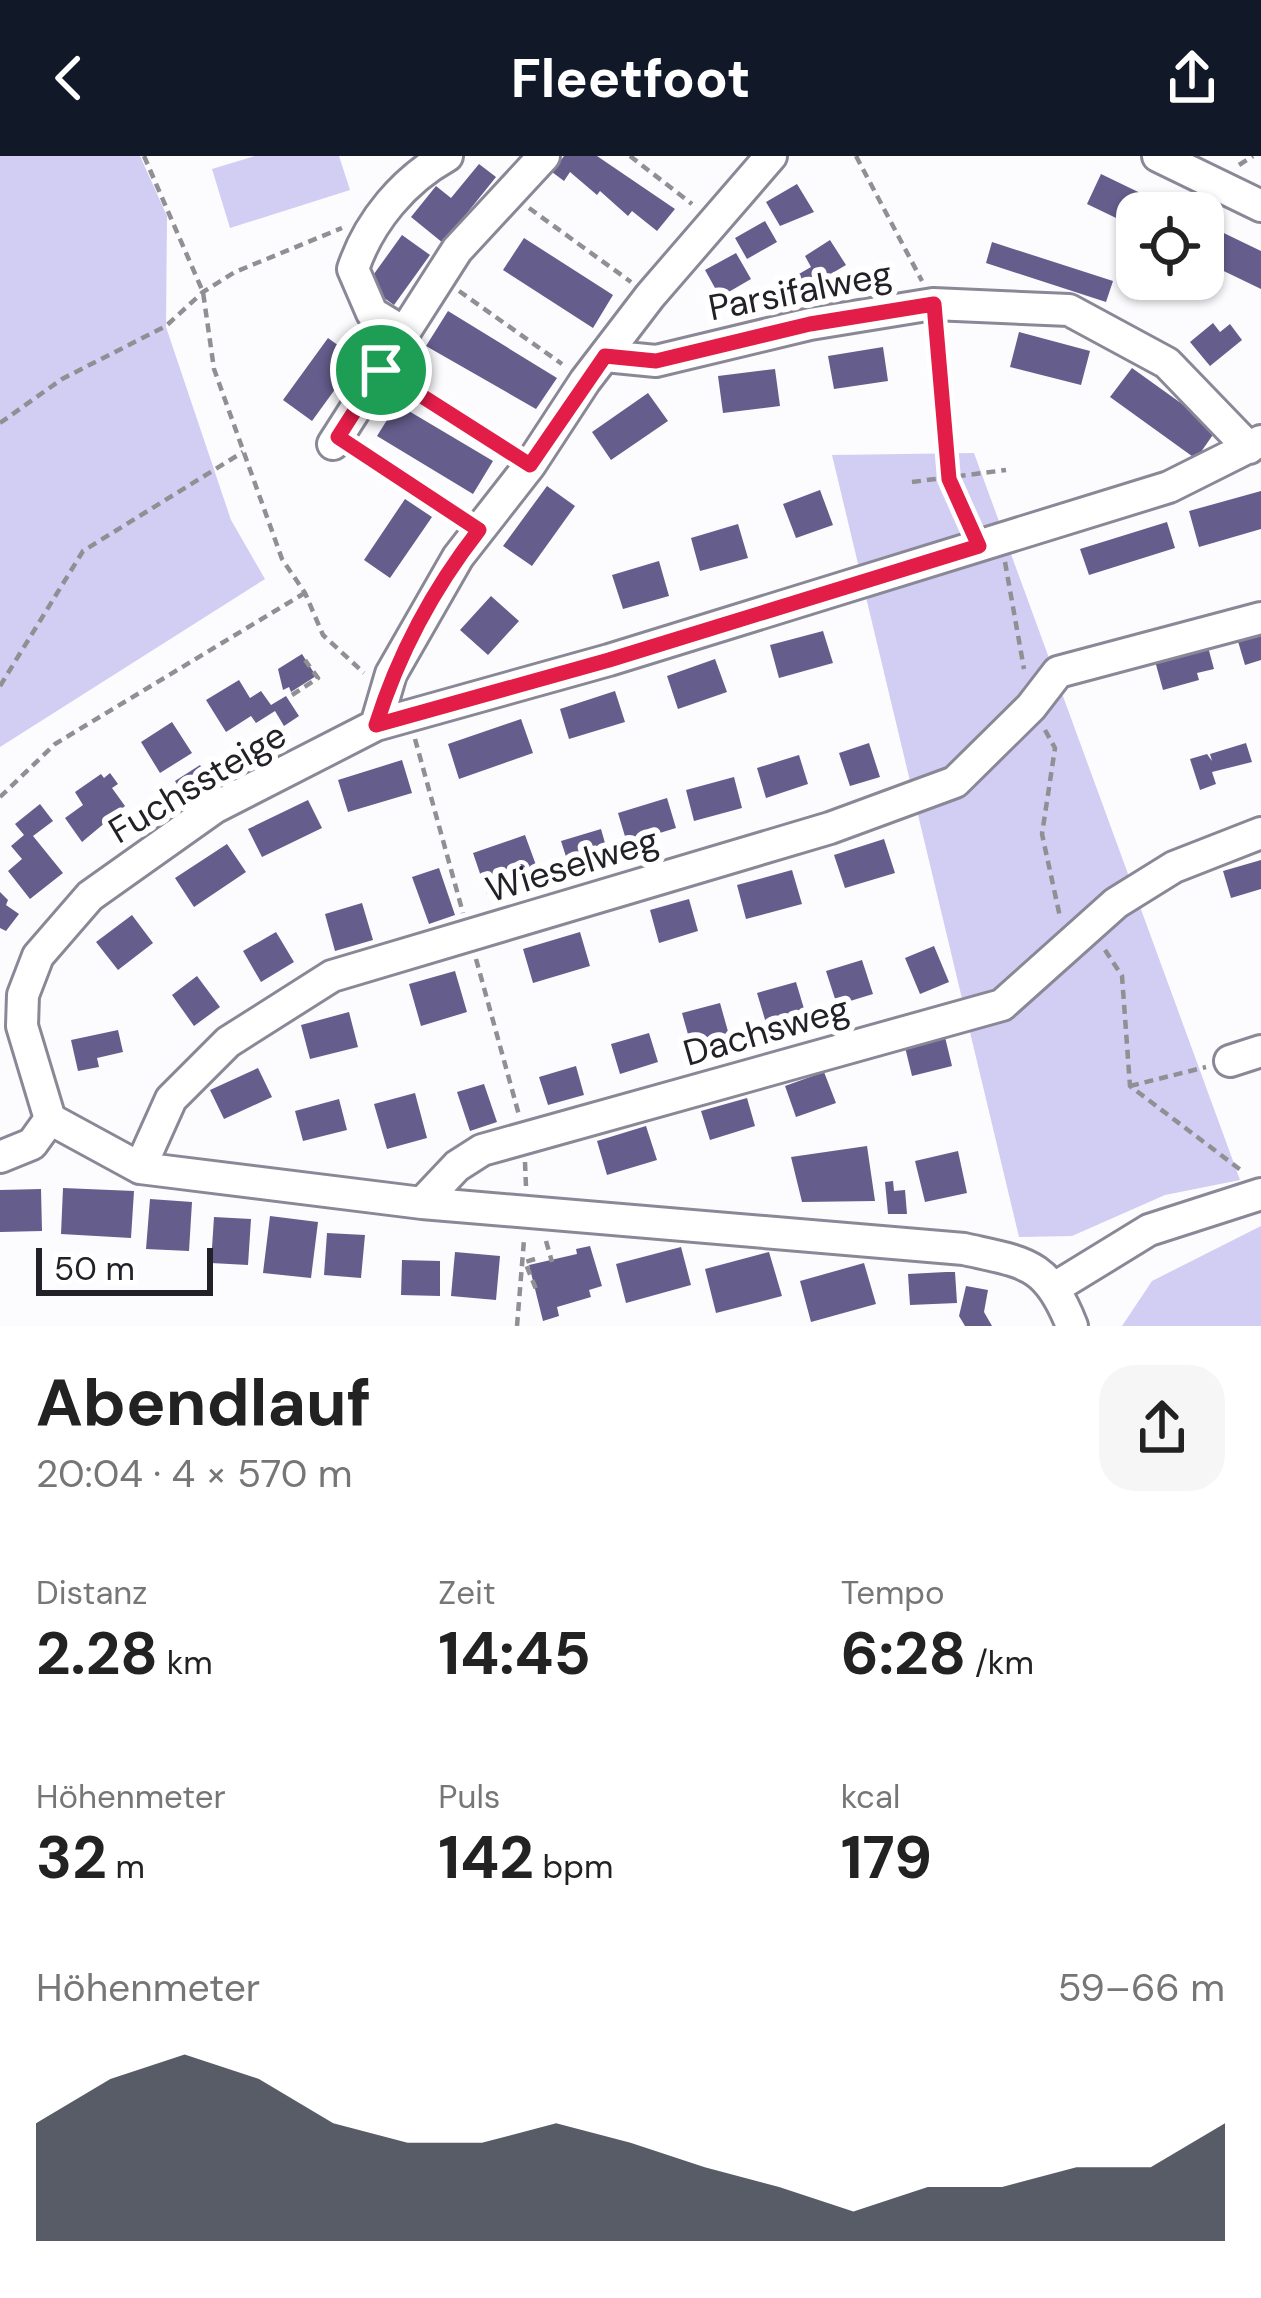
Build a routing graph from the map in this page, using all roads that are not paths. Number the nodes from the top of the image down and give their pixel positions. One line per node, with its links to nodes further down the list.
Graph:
1 (447, 156): 6 (street)
2 (544, 156): 6 (street)
3 (771, 156): 7 (street)
4 (1158, 156): 5 (street)
5 (1261, 206)
6 (405, 333): 8 (street)
7 (605, 356): 9 (street, Parsifalweg); 11 (street)
8 (335, 440)
9 (1255, 444): 11 (street, Fuchssteige)
10 (1261, 618): 17 (street, Wieselweg)
11 (376, 725): 15 (street, Fuchssteige)
12 (1261, 833): 19 (street, Dachsweg)
13 (1261, 1051): 14 (street)
14 (1230, 1060)
15 (50, 1119): 16 (street); 17 (street)
16 (0, 1156)
17 (140, 1168): 19 (street)
18 (1252, 1183): 20 (street)
19 (422, 1203): 20 (street)
20 (1056, 1287): 21 (street)
21 (1072, 1326)

